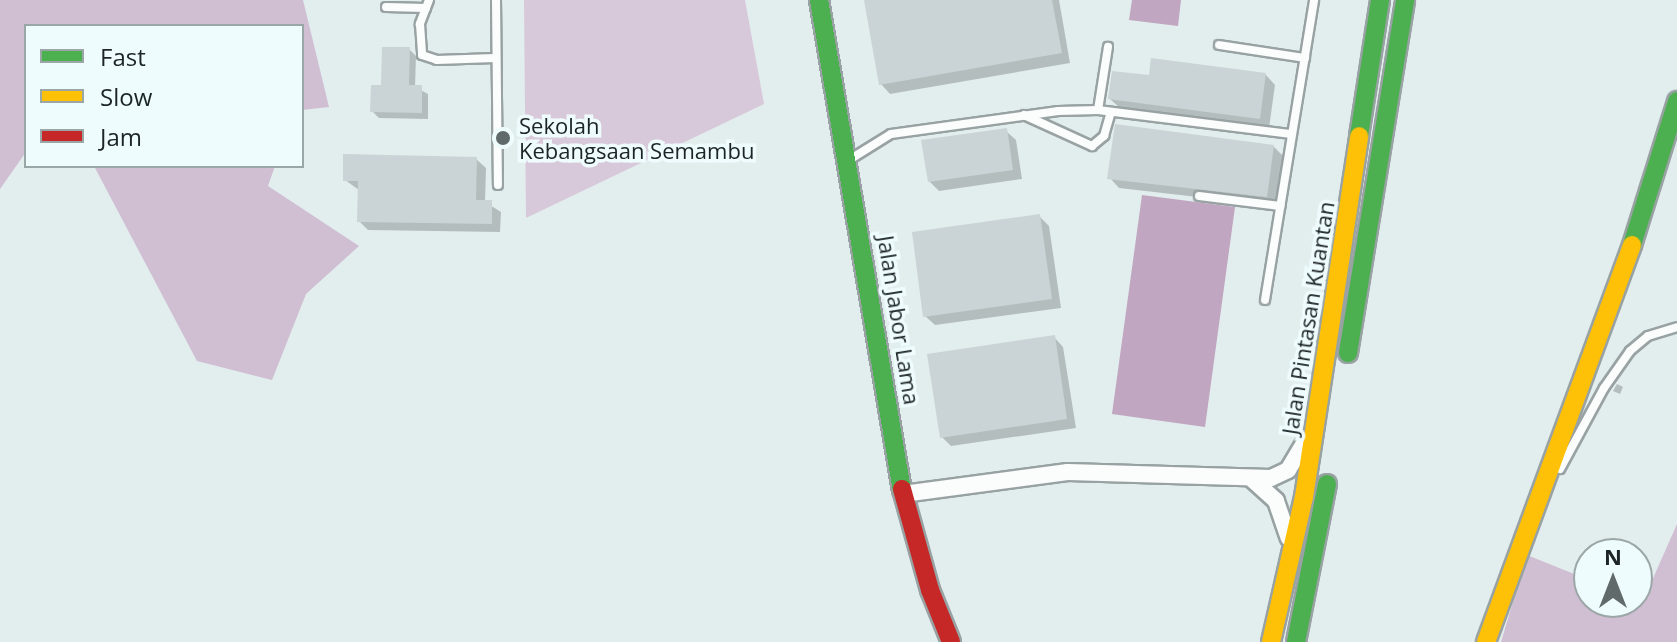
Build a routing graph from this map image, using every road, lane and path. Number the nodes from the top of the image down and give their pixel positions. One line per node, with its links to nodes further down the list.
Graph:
1 (496, 0): 10 (lane)
2 (819, 0): 18 (main road, Jalan Jabor Lama)
3 (1314, 0): 11 (lane)
4 (1380, 0): 25 (main road, Jalan Pintasan Kuantan)
5 (1405, 0): 24 (main road, Jalan Pintasan Kuantan)
6 (428, 4): 7 (lane); 10 (lane)
7 (386, 7)
8 (1219, 45): 11 (lane)
9 (1108, 47): 13 (lane)
10 (495, 58): 19 (lane)
11 (1305, 58): 16 (lane)
12 (1677, 101): 17 (main road)
13 (1098, 110): 14 (lane); 15 (lane)
14 (1111, 112): 15 (lane); 16 (lane)
15 (1024, 114): 18 (lane)
16 (1292, 134): 21 (lane)
17 (1672, 137): 29 (main road)
18 (848, 160): 28 (main road, Jalan Jabor Lama)
19 (498, 185)
20 (1199, 196): 21 (lane)
21 (1280, 206): 22 (lane)
22 (1265, 300)
23 (1677, 327): 29 (lane)
24 (1344, 379)
25 (1318, 417): 27 (street); 30 (main road, Jalan Pintasan Kuantan)
26 (1329, 470): 33 (main road)
27 (1253, 480): 28 (street); 30 (street)
28 (903, 494): 31 (main road, Jalan Jabor Lama)
29 (1531, 518): 34 (main road)
30 (1293, 555): 32 (main road, Jalan Pintasan Kuantan)
31 (951, 642)
32 (1271, 642)
33 (1296, 642)
34 (1486, 642)

